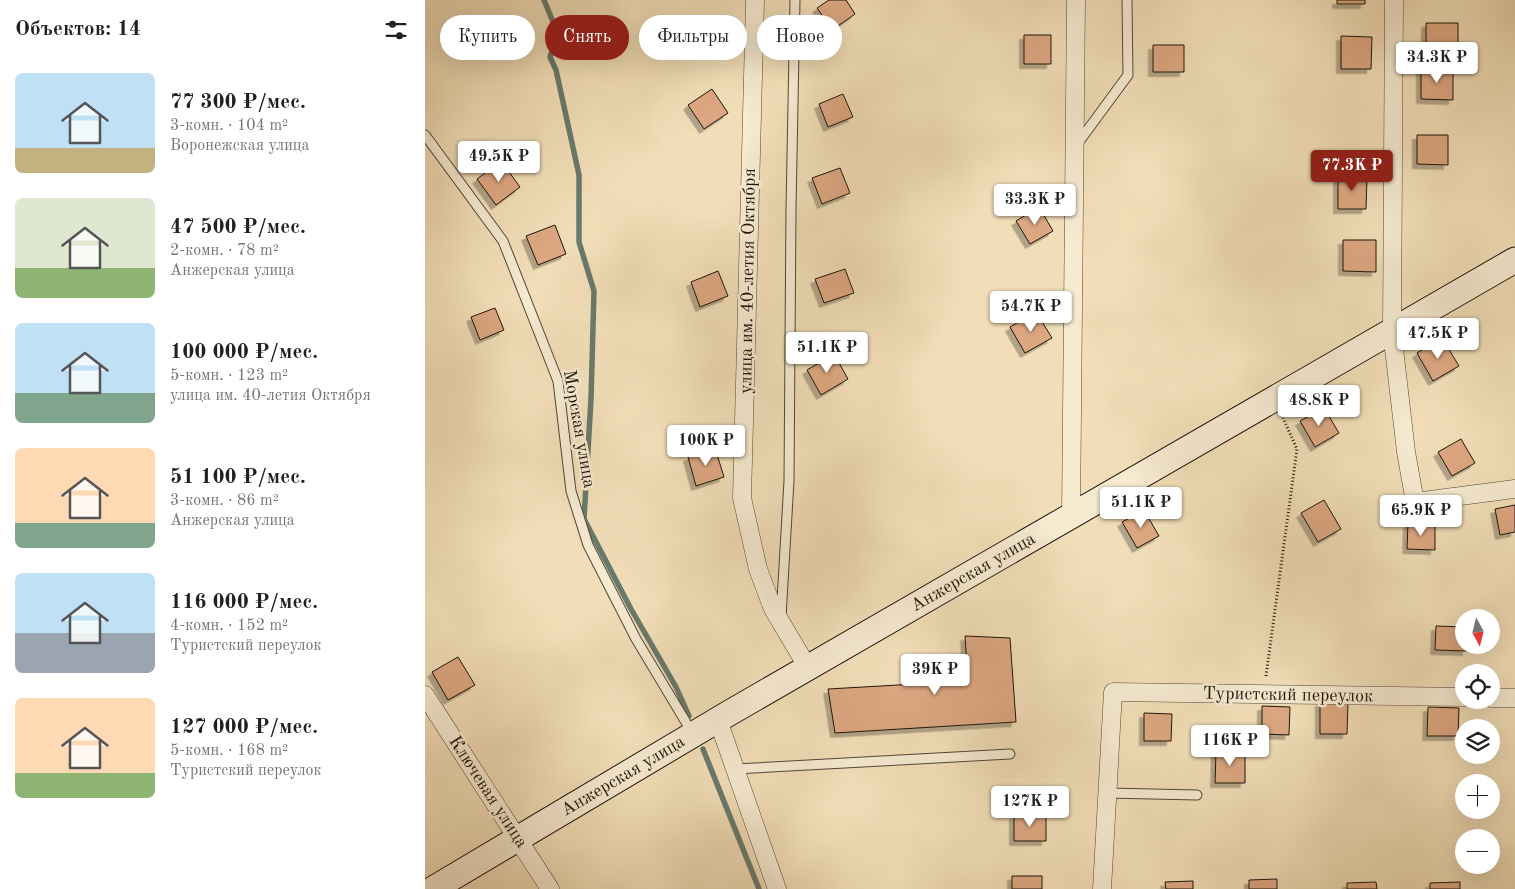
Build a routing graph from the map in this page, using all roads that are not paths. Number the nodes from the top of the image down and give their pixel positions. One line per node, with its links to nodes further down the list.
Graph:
1 (755, 0): 12 (street, улица им. 40-летия Октября)
2 (795, 0): 12 (lane)
3 (1076, 0): 7 (street)
4 (1127, 0): 7 (lane)
5 (1394, 0): 9 (street)
6 (425, 134): 19 (lane, Морская улица)
7 (1075, 147): 11 (street)
8 (1515, 260): 9 (street, Анжерская улица)
9 (1392, 331): 10 (street); 11 (street, Анжерская улица)
10 (1515, 489)
11 (1071, 516): 13 (street, Анжерская улица)
12 (781, 622): 13 (street, улица им. 40-летия Октября)
13 (808, 668): 18 (street, Анжерская улица)
14 (425, 695): 24 (street, Ключевая улица)
15 (1455, 697): 22 (street, Туристский переулок)
16 (1500, 698): 17 (street)
17 (1515, 698)
18 (718, 720): 19 (street, Анжерская улица); 21 (street)
19 (693, 734): 24 (street, Анжерская улица)
20 (1010, 754): 21 (lane)
21 (735, 769): 27 (street)
22 (1107, 794): 23 (lane); 28 (street)
23 (1197, 795)
24 (519, 838): 25 (street, Анжерская улица); 26 (street, Ключевая улица)
25 (433, 889)
26 (550, 889)
27 (777, 889)
28 (1102, 889)

